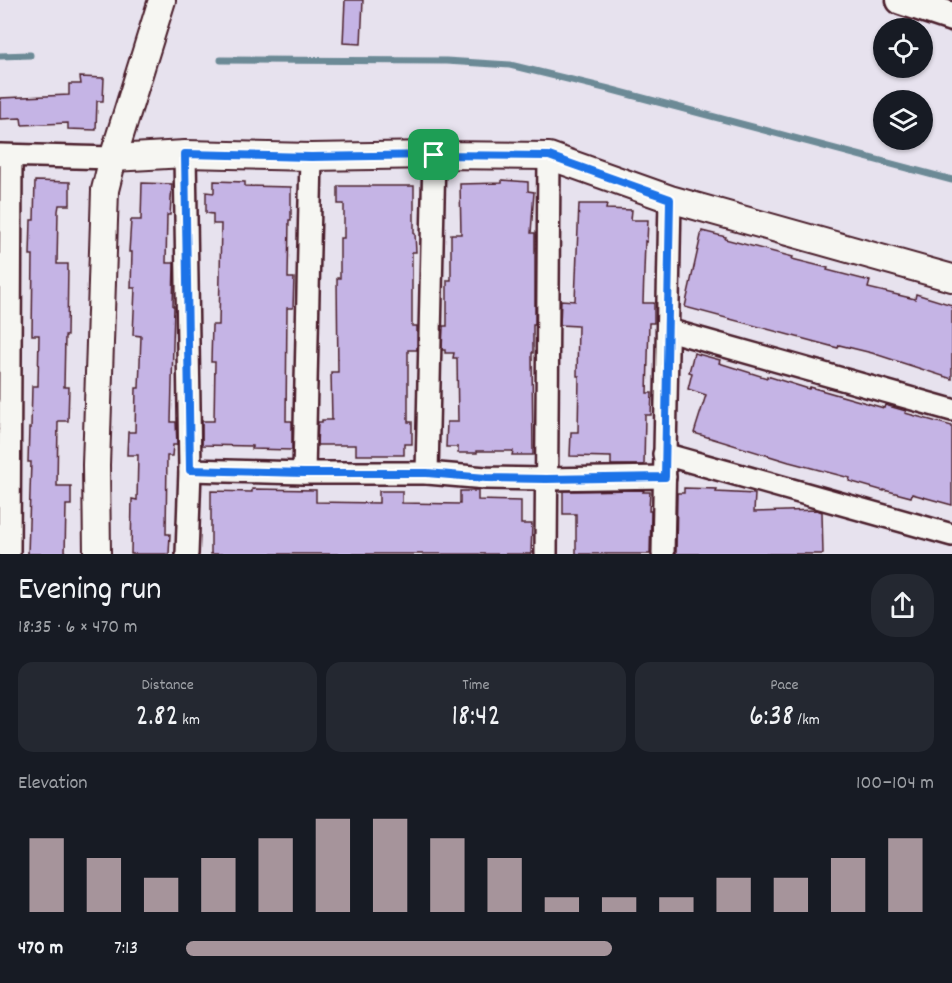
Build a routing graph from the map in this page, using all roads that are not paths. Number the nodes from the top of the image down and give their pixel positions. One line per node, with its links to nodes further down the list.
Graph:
1 (162, 0): 9 (street)
2 (901, 0): 3 (main road)
3 (952, 17)
4 (185, 154): 8 (street); 9 (street); 16 (street)
5 (434, 155): 7 (street); 8 (street); 18 (street)
6 (6, 156): 9 (street); 14 (street)
7 (549, 156): 10 (street); 20 (street)
8 (311, 157): 17 (street)
9 (113, 158): 23 (street)
10 (670, 199): 11 (street); 12 (street)
11 (952, 278)
12 (668, 330): 13 (street); 15 (street)
13 (952, 410)
14 (5, 453): 22 (street)
15 (664, 453): 19 (street); 21 (street)
16 (190, 470): 17 (street); 24 (street)
17 (304, 473): 18 (street)
18 (427, 473): 20 (street)
19 (665, 477): 20 (street); 26 (street)
20 (546, 479): 25 (street)
21 (952, 536)
22 (9, 554)
23 (97, 554)
24 (187, 554)
25 (546, 554)
26 (663, 554)

